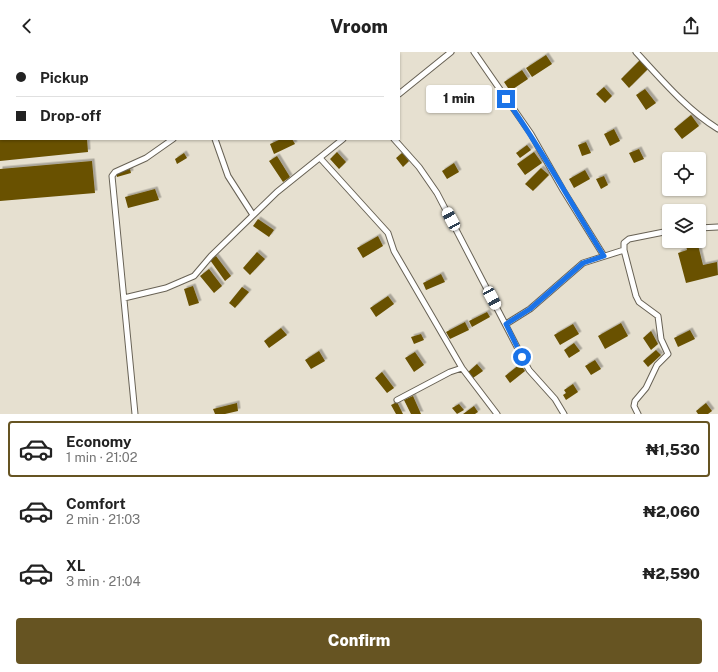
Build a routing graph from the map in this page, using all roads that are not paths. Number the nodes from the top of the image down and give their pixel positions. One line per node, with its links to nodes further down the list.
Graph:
1 (451, 52): 4 (street)
2 (474, 52): 16 (street)
3 (636, 52): 5 (street)
4 (400, 93)
5 (718, 129)
6 (172, 140): 17 (street)
7 (215, 140): 11 (street)
8 (342, 140): 10 (street)
9 (395, 140): 18 (street)
10 (320, 158): 11 (street); 19 (street)
11 (253, 215): 17 (street)
12 (718, 227): 13 (street)
13 (706, 228)
14 (662, 232): 15 (street)
15 (624, 250): 16 (street); 24 (street)
16 (604, 256): 18 (street)
17 (124, 298): 21 (street)
18 (506, 324): 23 (street)
19 (462, 368): 20 (street); 22 (street)
20 (397, 400)
21 (135, 414)
22 (496, 414)
23 (564, 414)
24 (638, 414)

